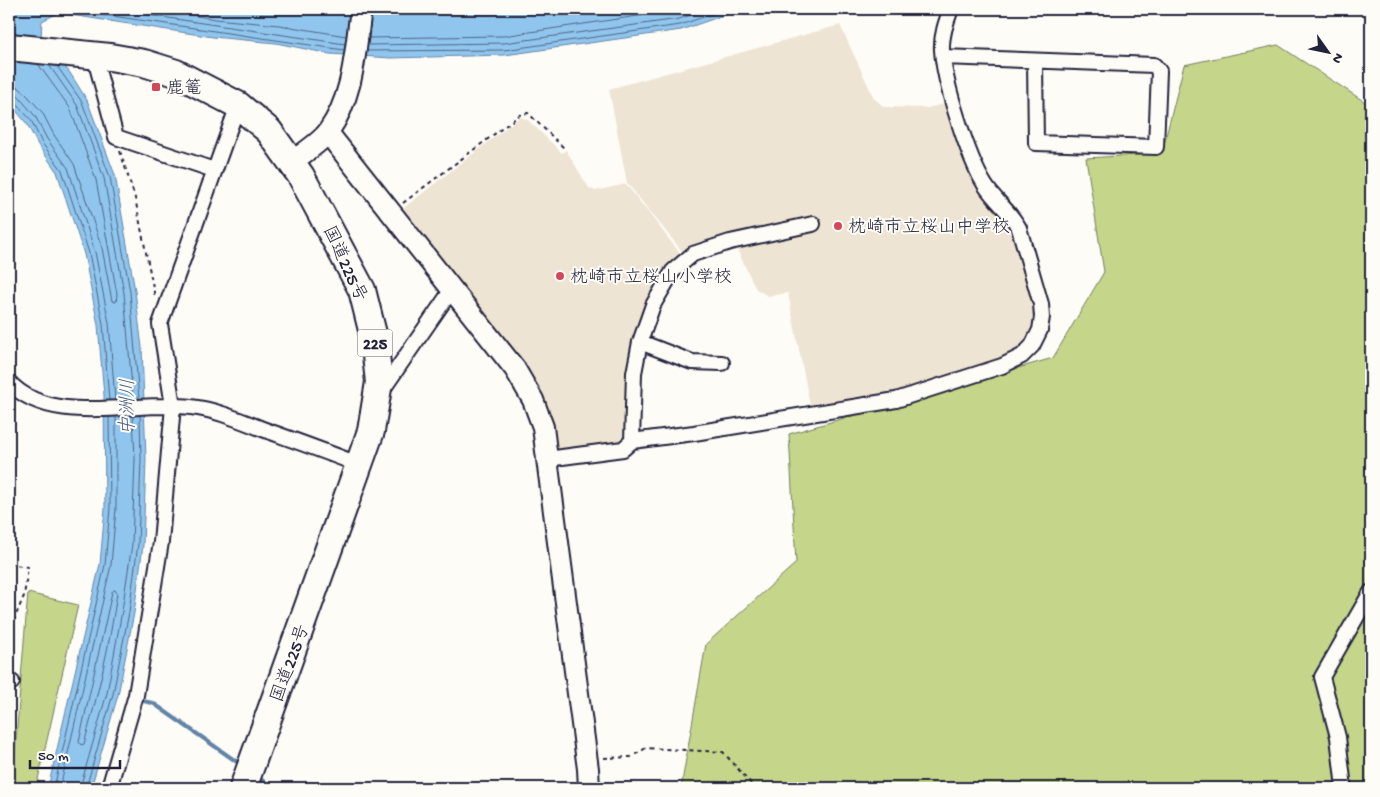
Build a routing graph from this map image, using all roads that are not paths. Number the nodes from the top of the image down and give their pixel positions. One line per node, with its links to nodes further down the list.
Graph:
1 (361, 9): 8 (street)
2 (951, 9): 5 (street)
3 (9, 47): 4 (highway, 国道225号 / 225)
4 (94, 56): 7 (highway, 国道225号 / 225); 10 (street)
5 (943, 57): 6 (street); 18 (street)
6 (1035, 61): 6 (street)
7 (238, 105): 9 (highway, 国道225号 / 225); 10 (street)
8 (328, 133): 9 (street); 12 (street)
9 (292, 162): 16 (highway, 国道225号 / 225)
10 (214, 170): 17 (street)
11 (813, 224): 13 (street)
12 (453, 288): 16 (street); 19 (street)
13 (640, 342): 14 (street); 18 (street)
14 (722, 363)
15 (9, 382): 17 (street)
16 (377, 397): 20 (highway, 国道225号 / 225)
17 (167, 405): 20 (street); 22 (street)
18 (632, 441): 19 (street)
19 (548, 459): 24 (street)
20 (360, 465): 23 (highway, 国道225号 / 225)
21 (1371, 592): 25 (street)
22 (109, 788)
23 (243, 788)
24 (589, 788)
25 (1344, 788)

